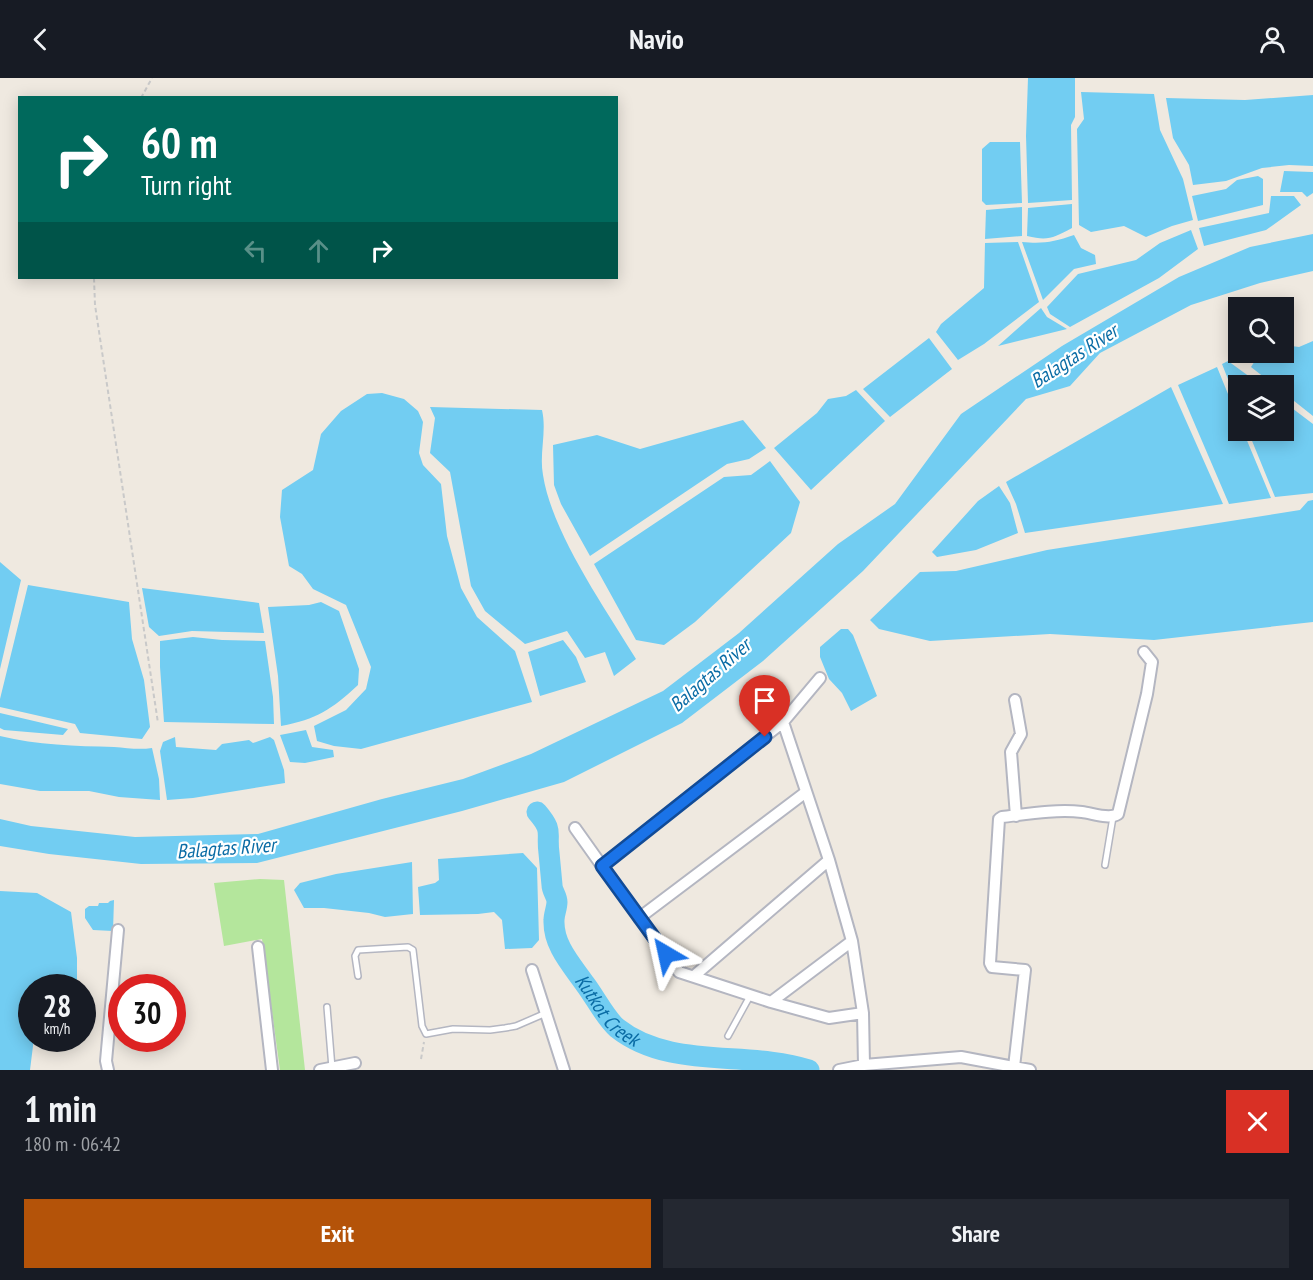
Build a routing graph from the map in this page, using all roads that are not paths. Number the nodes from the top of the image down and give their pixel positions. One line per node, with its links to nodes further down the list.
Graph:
1 (1144, 652): 7 (street)
2 (820, 678): 4 (street)
3 (1015, 700): 6 (street)
4 (783, 722): 5 (street); 11 (street)
5 (806, 792): 9 (street); 12 (street)
6 (1016, 816): 7 (street); 29 (street)
7 (1113, 817): 10 (lane)
8 (575, 828): 11 (street)
9 (829, 860): 14 (street); 18 (street)
10 (1105, 864)
11 (602, 866): 12 (street)
12 (639, 918): 18 (street)
13 (118, 930): 30 (street)
14 (852, 941): 20 (street); 23 (street)
15 (258, 947): 31 (street)
16 (532, 970): 22 (street)
17 (357, 976): 22 (lane)
18 (694, 976): 19 (street)
19 (750, 995): 20 (street); 24 (lane)
20 (771, 1002): 23 (street)
21 (327, 1007): 28 (lane)
22 (546, 1012): 33 (street)
23 (863, 1012): 26 (street)
24 (728, 1036)
25 (355, 1064): 28 (street)
26 (864, 1065): 27 (street); 34 (street)
27 (933, 1065): 29 (street)
28 (332, 1068): 32 (street)
29 (1020, 1069)
30 (108, 1070)
31 (272, 1070)
32 (320, 1070)
33 (564, 1070)
34 (839, 1070)

